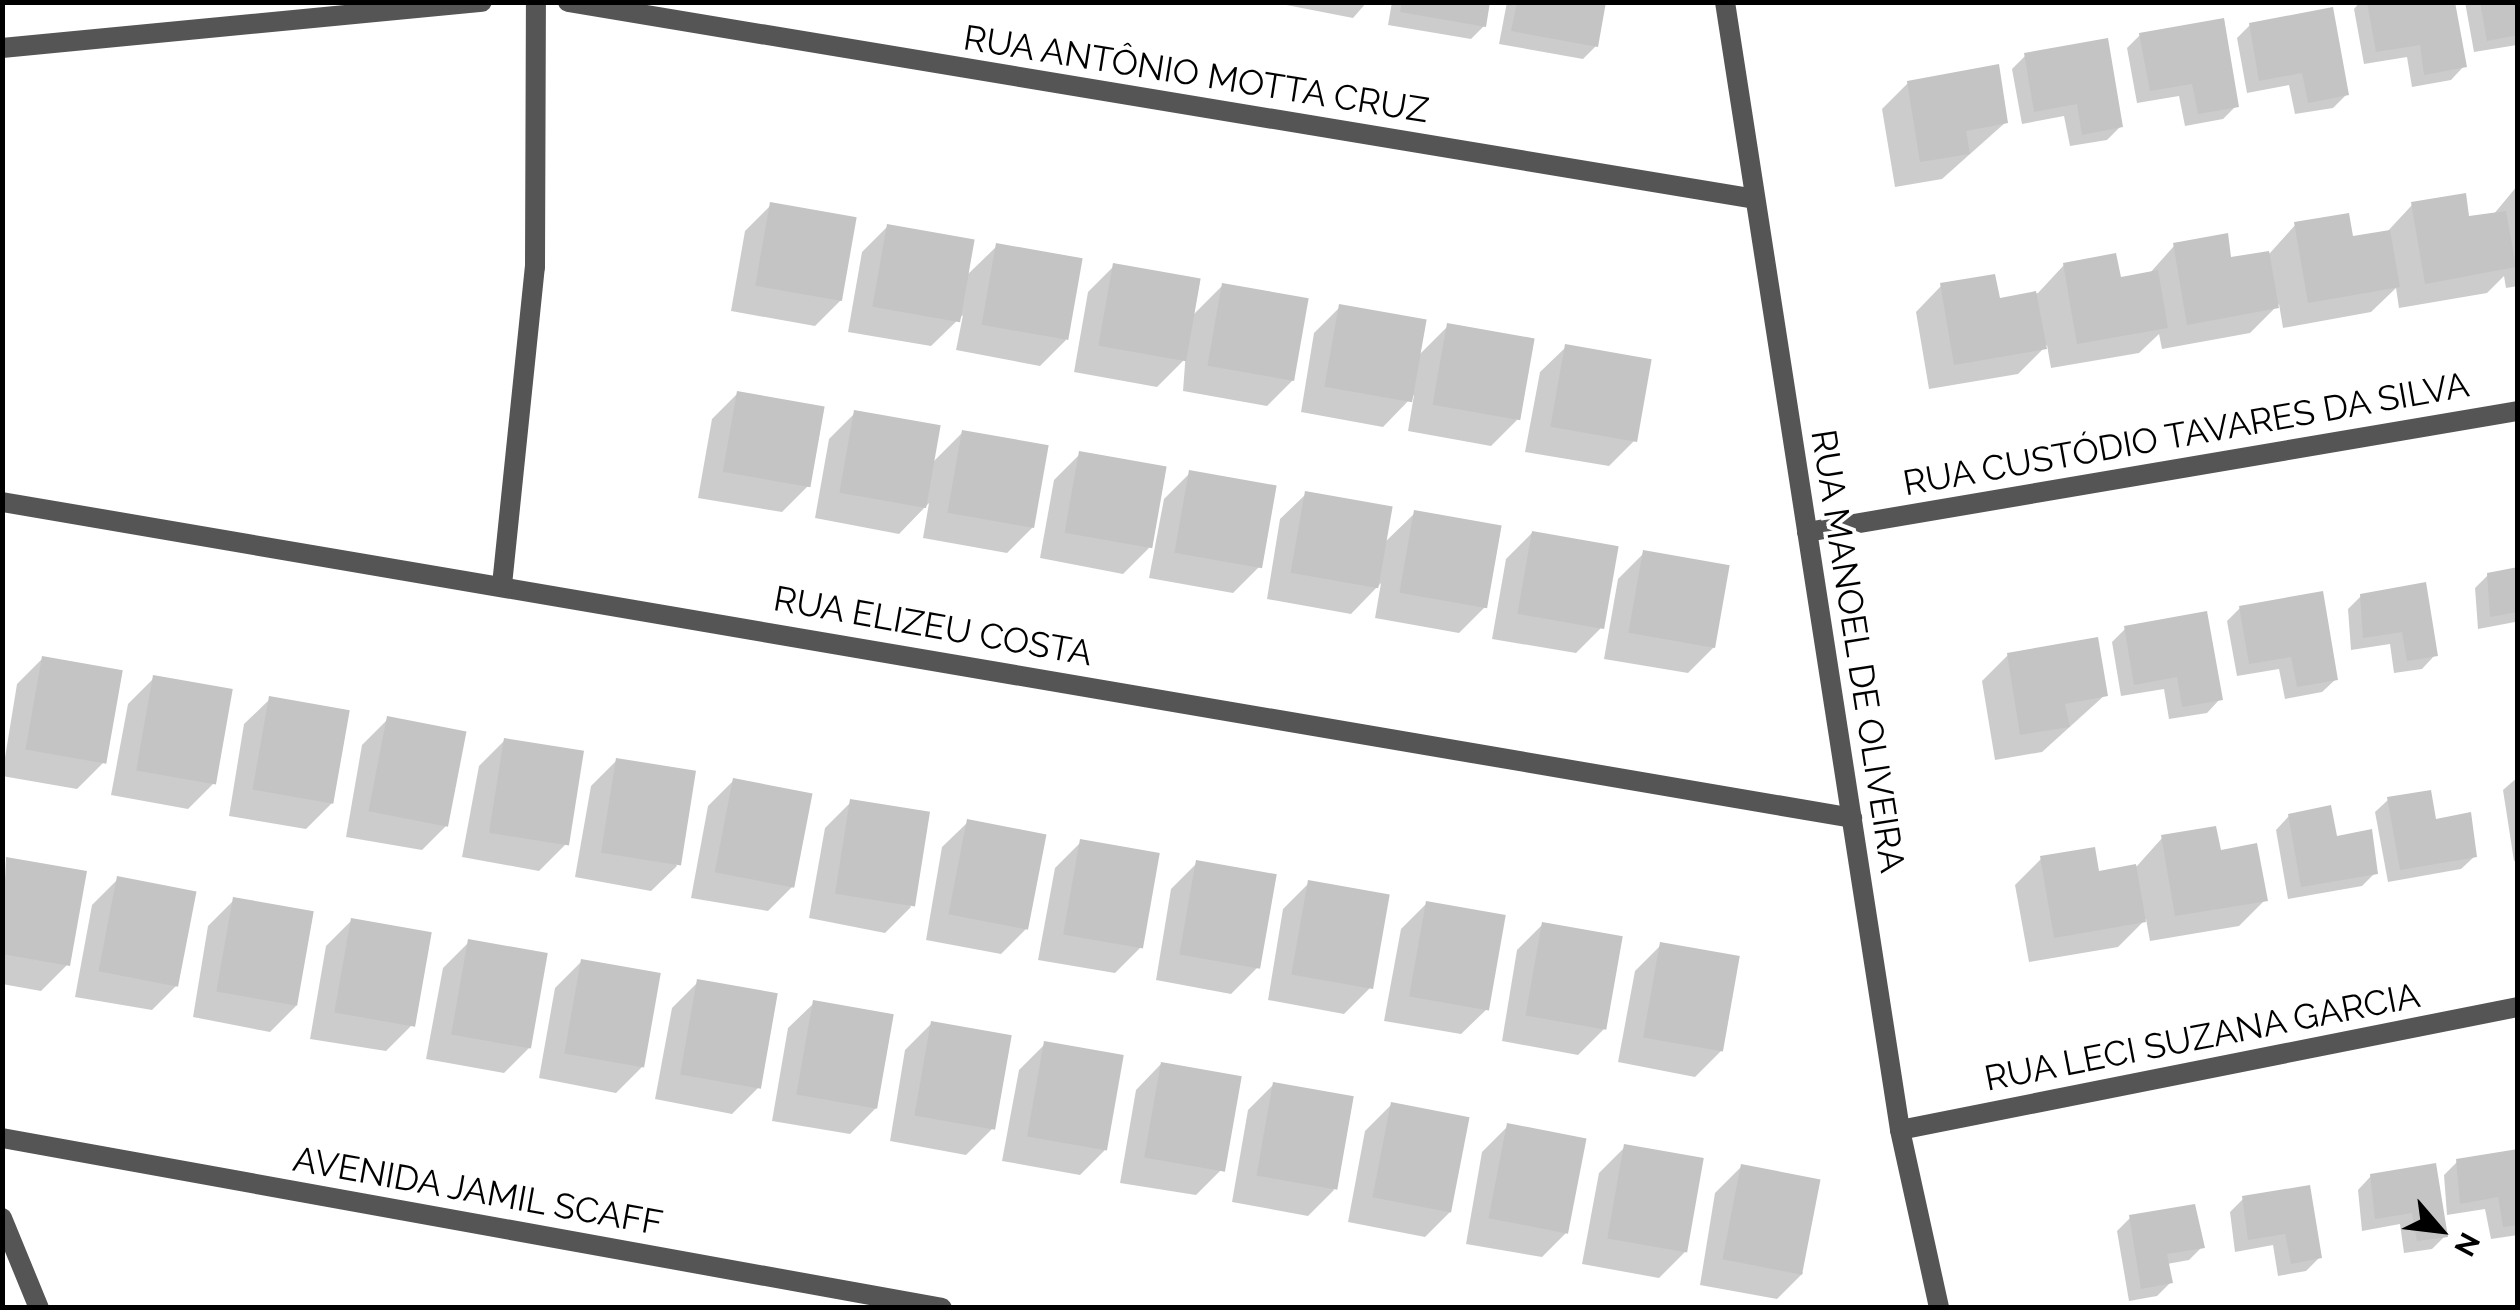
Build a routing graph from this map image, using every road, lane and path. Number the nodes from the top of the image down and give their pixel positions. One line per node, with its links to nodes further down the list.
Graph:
1 (482, 2): 5 (street)
2 (536, 2): 10 (street)
3 (568, 2): 6 (street, RUA ANTÔNIO MOTTA CRUZ)
4 (1725, 2): 6 (street, RUA MANOEL DE OLIVEIRA)
5 (2, 48)
6 (1755, 199): 9 (street, RUA MANOEL DE OLIVEIRA)
7 (2518, 411): 9 (street, RUA CUSTÓDIO TAVARES DA SILVA)
8 (2, 502): 10 (street, RUA ELIZEU COSTA)
9 (1807, 532): 11 (street, RUA MANOEL DE OLIVEIRA)
10 (502, 585): 11 (street, RUA ELIZEU COSTA)
11 (1852, 818): 13 (street, RUA MANOEL DE OLIVEIRA)
12 (2518, 1007): 13 (street, RUA LECI SUZANA GARCIA)
13 (1900, 1130): 18 (street, RUA MANOEL DE OLIVEIRA)
14 (2, 1138): 17 (street, AVENIDA JAMIL SCAFF)
15 (2, 1218): 16 (street)
16 (39, 1308)
17 (942, 1308)
18 (1939, 1308)

